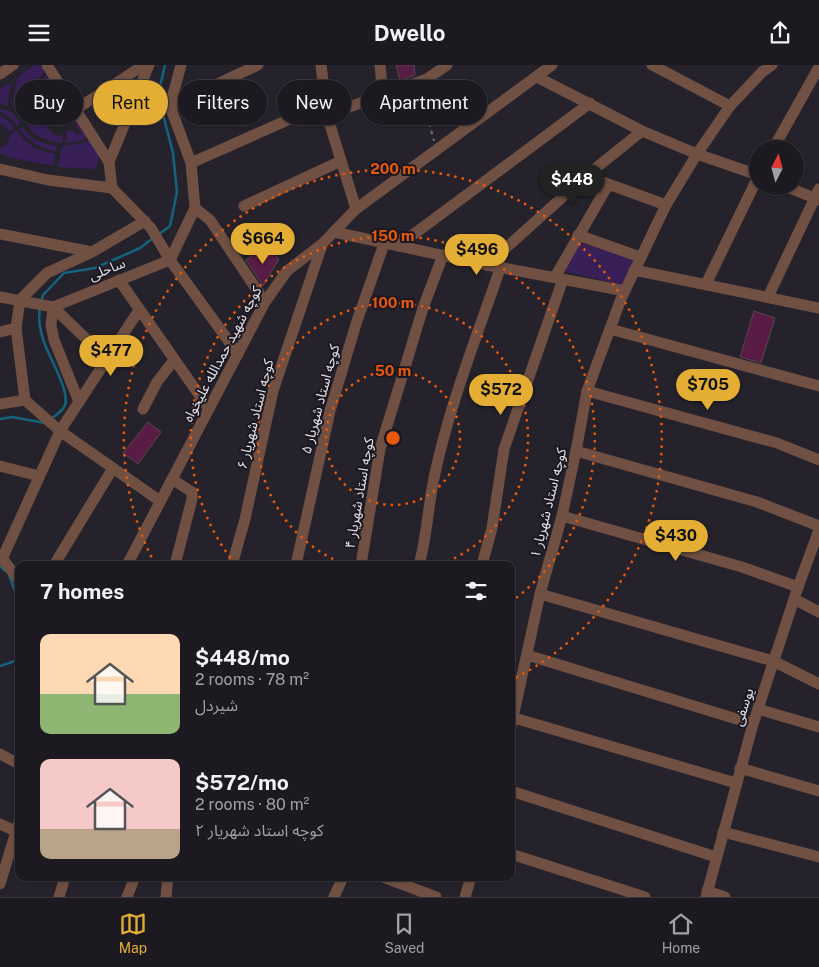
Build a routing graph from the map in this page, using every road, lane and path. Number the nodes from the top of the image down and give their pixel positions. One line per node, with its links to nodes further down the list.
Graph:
1 (13, 65): 14 (street)
2 (47, 65): 16 (street)
3 (144, 65): 21 (street)
4 (149, 65): 33 (street)
5 (181, 65): 22 (street)
6 (258, 65): 22 (street)
7 (321, 65): 17 (street)
8 (380, 65): 18 (street)
9 (447, 65): 19 (street)
10 (552, 65): 15 (street, کوچه شهید حمدالله علیخواه)
11 (652, 65): 23 (street)
12 (772, 65): 23 (street, کوچه استاد شهریار ۱)
13 (819, 67): 29 (street)
14 (0, 74)
15 (536, 77): 20 (street); 30 (street, کوچه شهید حمدالله علیخواه)
16 (56, 80)
17 (323, 80)
18 (382, 80)
19 (424, 80)
20 (590, 103): 28 (street); 53 (street)
21 (83, 105)
22 (170, 106): 34 (street)
23 (730, 106): 31 (street, کوچه استاد شهریار ۱)
24 (83, 122): 33 (street)
25 (287, 125): 34 (street)
26 (331, 125): 32 (street)
27 (429, 125): 30 (path)
28 (642, 131): 31 (street); 37 (street)
29 (778, 140)
30 (436, 151): 46 (street, کوچه شهید حمدالله علیخواه)
31 (697, 154): 36 (street); 43 (street, کوچه استاد شهریار ۱)
32 (341, 161): 44 (street); 46 (street)
33 (109, 162): 39 (street)
34 (191, 163): 45 (street)
35 (0, 169): 39 (street)
36 (749, 173)
37 (586, 176): 38 (street); 58 (street)
38 (608, 185): 43 (street); 50 (street)
39 (112, 188): 47 (street)
40 (804, 192): 42 (street)
41 (749, 195): 63 (street)
42 (817, 196): 66 (street)
43 (666, 205): 56 (street, کوچه استاد شهریار ۱)
44 (244, 206)
45 (195, 208): 57 (street); 68 (street)
46 (356, 209): 48 (street, کوچه شهید حمدالله علیخواه)
47 (148, 225): 54 (street); 57 (street)
48 (334, 233): 51 (street); 52 (street, کوچه شهید حمدالله علیخواه)
49 (0, 234): 54 (street)
50 (578, 235): 56 (street); 61 (street)
51 (384, 243): 53 (street); 101 (street, کوچه استاد شهریار ۵)
52 (322, 245): 68 (street, کوچه شهید حمدالله علیخواه); 100 (street, کوچه استاد شهریار ۶)
53 (398, 246): 55 (street)
54 (92, 252): 67 (street)
55 (443, 255): 58 (street); 102 (street, کوچه استاد شهریار ۴)
56 (640, 257): 60 (street, کوچه استاد شهریار ۱)
57 (170, 259): 62 (street, ساحلی); 75 (street)
58 (487, 265): 59 (street)
59 (501, 266): 61 (street); 103 (street)
60 (634, 270): 63 (street); 64 (street, کوچه استاد شهریار ۱)
61 (559, 278): 64 (street); 104 (street)
62 (119, 280): 69 (street, ساحلی); 71 (street)
63 (706, 284): 66 (street)
64 (625, 291): 73 (street, کوچه استاد شهریار ۱)
65 (0, 297): 67 (street)
66 (768, 297): 70 (street)
67 (21, 300): 69 (street); 72 (street)
68 (265, 301): 75 (street, کوچه شهید حمدالله علیخواه)
69 (53, 307): 76 (street); 81 (street)
70 (819, 308)
71 (139, 310): 76 (street); 77 (street)
72 (16, 328): 74 (street); 80 (street)
73 (610, 329): 78 (street); 79 (street, کوچه استاد شهریار ۱)
74 (0, 332)
75 (238, 354): 84 (street, کوچه شهید حمدالله علیخواه)
76 (107, 359): 81 (street)
77 (174, 360): 83 (street); 84 (street)
78 (819, 386)
79 (587, 391): 86 (street, کوچه استاد شهریار ۱); 87 (street)
80 (25, 400): 82 (street); 85 (street)
81 (79, 402): 85 (street)
82 (0, 404)
83 (143, 409)
84 (209, 409): 91 (street, کوچه شهید حمدالله علیخواه)
85 (60, 431): 89 (street); 90 (street)
86 (576, 451): 93 (street, کوچه استاد شهریار ۱); 94 (street)
87 (819, 459)
88 (0, 466): 90 (street)
89 (113, 468): 92 (street); 97 (street)
90 (39, 476): 96 (street)
91 (172, 479): 92 (street, کوچه شهید حمدالله علیخواه); 99 (street)
92 (160, 501): 98 (street, کوچه شهید حمدالله علیخواه)
93 (562, 516): 106 (street); 107 (street, کوچه استاد شهریار ۱)
94 (819, 526)
95 (818, 537): 106 (street, یوسفی)
96 (1, 557): 105 (street)
97 (56, 561)
98 (129, 561)
99 (176, 561)
100 (233, 561)
101 (297, 561)
102 (362, 561)
103 (420, 561)
104 (483, 561)
105 (15, 575)
106 (798, 587): 108 (street, یوسفی)
107 (540, 594): 110 (street, کوچه استاد شهریار ۱); 111 (street)
108 (794, 599): 109 (street); 111 (street, یوسفی)
109 (819, 612)
110 (527, 655): 113 (street, کوچه استاد شهریار ۱); 116 (street)
111 (773, 661): 112 (street); 114 (street, یوسفی)
112 (819, 684)
113 (515, 707)
114 (758, 709): 116 (street, یوسفی); 117 (street)
115 (515, 721): 121 (street)
116 (752, 724): 120 (street, یوسفی)
117 (819, 727)
118 (0, 754): 119 (street)
119 (15, 762)
120 (740, 768): 121 (street, یوسفی); 122 (street)
121 (736, 783): 126 (street, یوسفی)
122 (819, 791)
123 (515, 792): 129 (street)
124 (0, 825): 125 (street)
125 (15, 826)
126 (723, 832): 129 (street, یوسفی); 130 (street)
127 (15, 833): 137 (street)
128 (515, 855): 145 (street)
129 (716, 857): 138 (street, یوسفی)
130 (819, 857)
131 (65, 881): 139 (street)
132 (133, 881): 140 (street)
133 (168, 881): 141 (street)
134 (341, 881): 142 (street)
135 (394, 881): 143 (street)
136 (471, 881): 144 (street)
137 (0, 884)
138 (706, 894): 146 (street)
139 (59, 897)
140 (127, 897)
141 (166, 897)
142 (334, 897)
143 (436, 897)
144 (465, 897)
145 (645, 897)
146 (725, 897)

